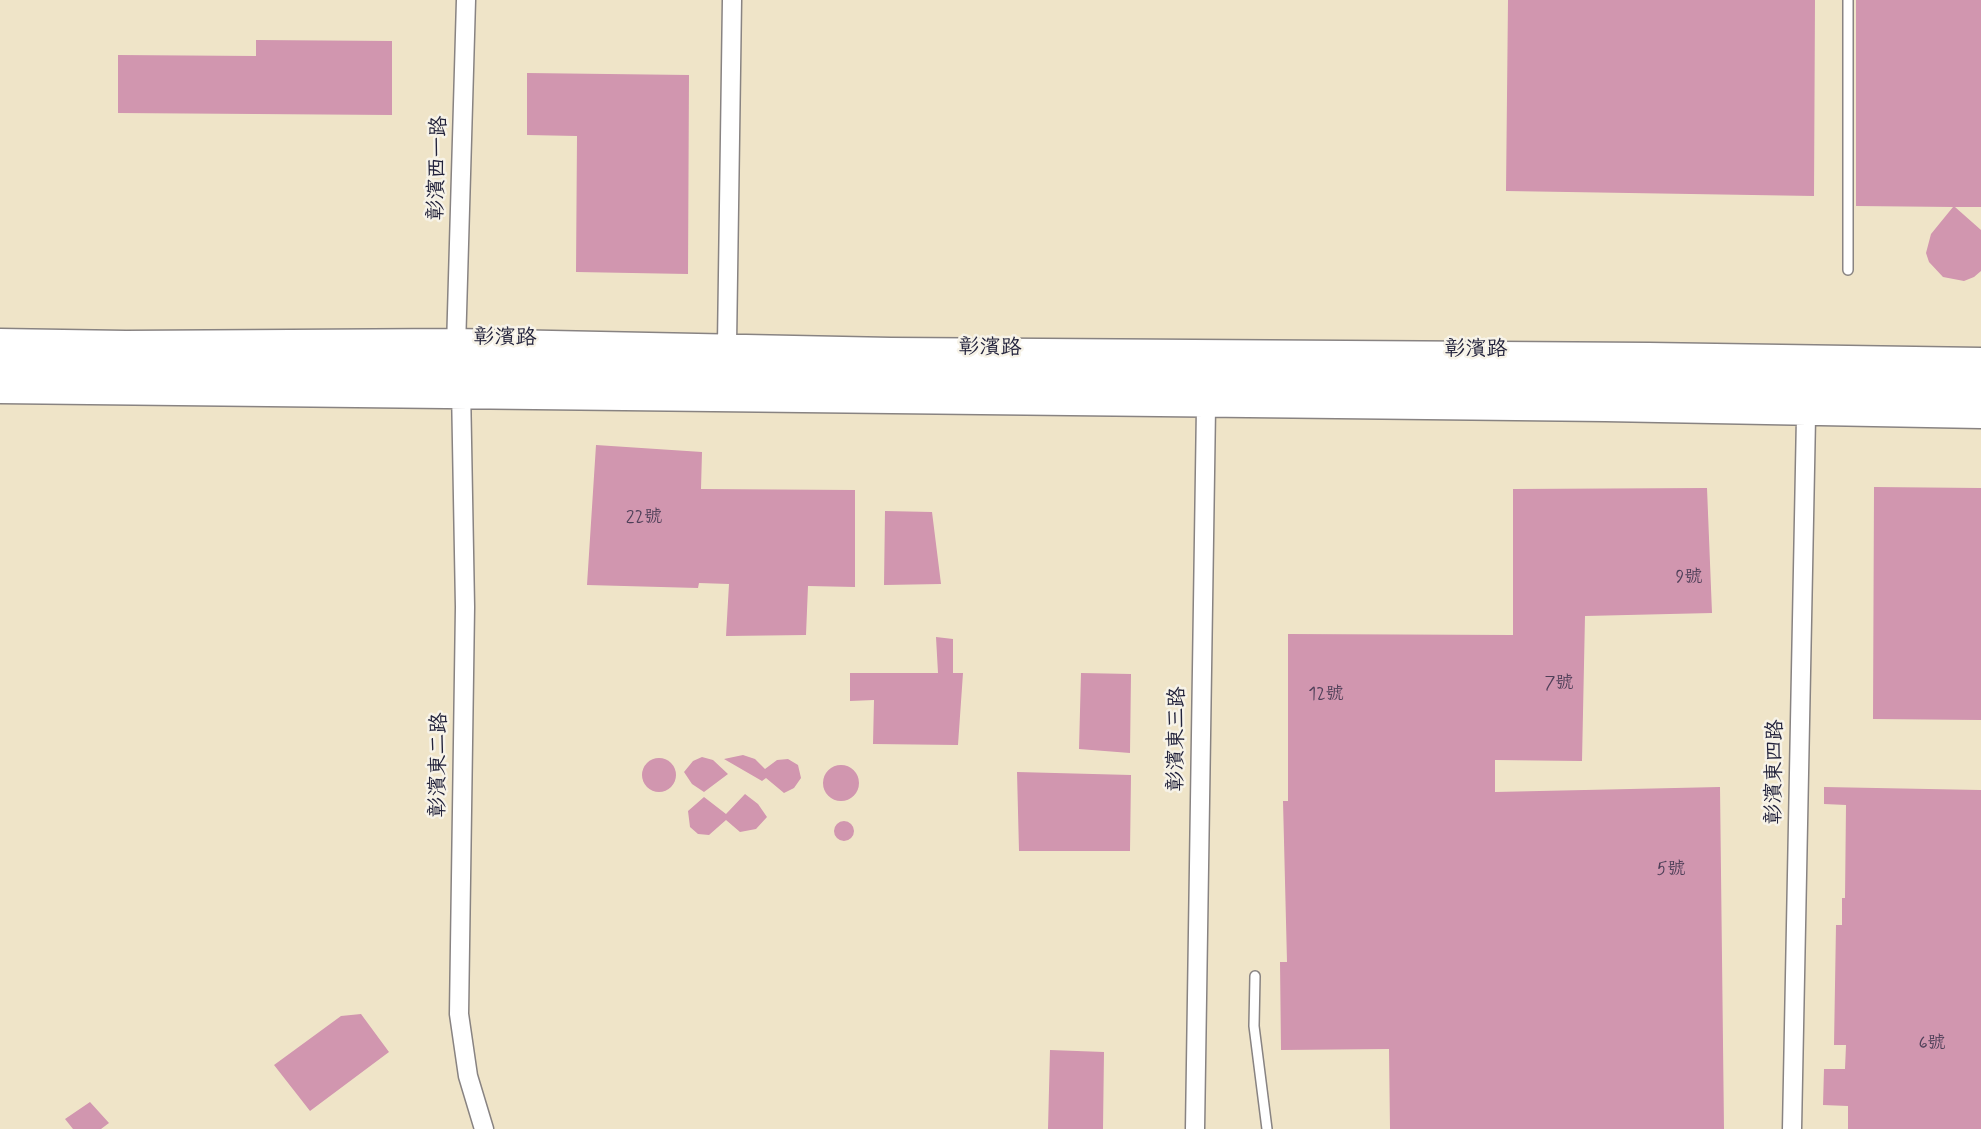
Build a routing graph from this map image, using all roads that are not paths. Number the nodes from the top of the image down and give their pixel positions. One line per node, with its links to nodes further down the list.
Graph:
1 (466, 0): 7 (street, 彰濱西一路)
2 (732, 0): 6 (street)
3 (1848, 0): 4 (lane)
4 (1848, 270)
5 (0, 338): 7 (street, 彰濱路)
6 (727, 344): 7 (street, 彰濱路); 12 (street, 彰濱路)
7 (456, 347): 8 (street, 彰濱路); 12 (street, 彰濱路); 13 (street, 彰濱西一路)
8 (0, 352)
9 (1981, 357): 12 (street, 彰濱路)
10 (1981, 374): 12 (street, 彰濱路)
11 (0, 376): 13 (street, 彰濱路)
12 (1201, 379): 13 (street, 彰濱路); 15 (street, 彰濱路); 16 (street, 彰濱路); 20 (street, 彰濱東三路)
13 (461, 391): 14 (street, 彰濱路); 19 (street, 彰濱東二路)
14 (0, 394)
15 (1981, 398)
16 (1806, 417): 17 (street, 彰濱路); 22 (street, 彰濱東四路)
17 (1981, 419)
18 (1255, 976): 21 (lane)
19 (484, 1129)
20 (1195, 1129)
21 (1268, 1129)
22 (1792, 1129)

